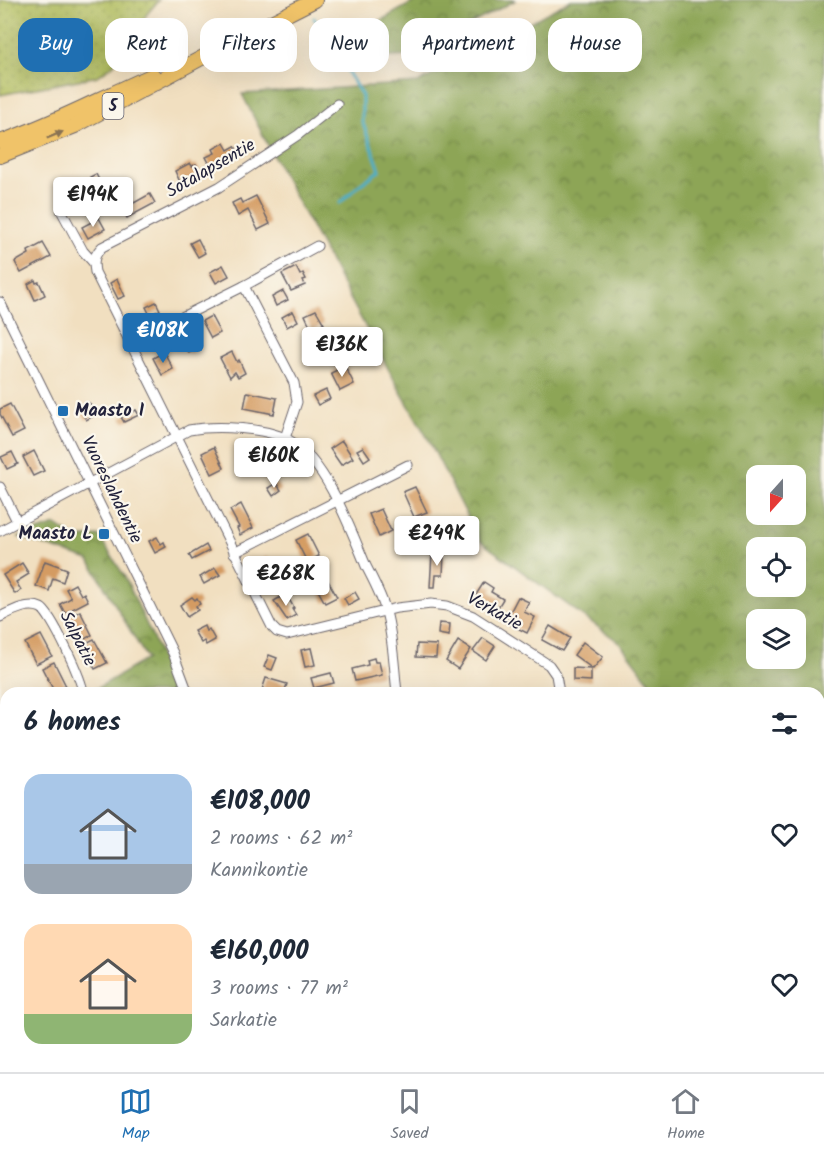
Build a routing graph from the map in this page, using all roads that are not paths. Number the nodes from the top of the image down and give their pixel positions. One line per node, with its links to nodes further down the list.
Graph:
1 (315, 0): 2 (highway, 5)
2 (279, 18)
3 (200, 56): 6 (highway, 5)
4 (200, 59): 7 (highway, 5, one-way to 4)
5 (337, 104): 10 (street, Sotalapsentie)
6 (0, 142)
7 (0, 156)
8 (80, 188): 10 (street)
9 (317, 246): 11 (street)
10 (95, 258): 13 (street)
11 (244, 286): 13 (street); 15 (street)
12 (0, 302): 17 (street, Vuoreslahdentie)
13 (130, 343): 14 (street)
14 (176, 436): 15 (street); 17 (street); 22 (street)
15 (285, 438): 19 (street)
16 (408, 465): 19 (street)
17 (89, 484): 20 (street); 26 (street, Vuoreslahdentie)
18 (0, 488): 20 (street)
19 (338, 501): 22 (street); 23 (street)
20 (17, 521): 21 (street)
21 (0, 531)
22 (234, 553): 23 (street)
23 (386, 611): 27 (street); 28 (street, Verkatie)
24 (0, 617): 25 (street, Salpatie)
25 (81, 687)
26 (186, 687)
27 (396, 687)
28 (557, 687)

